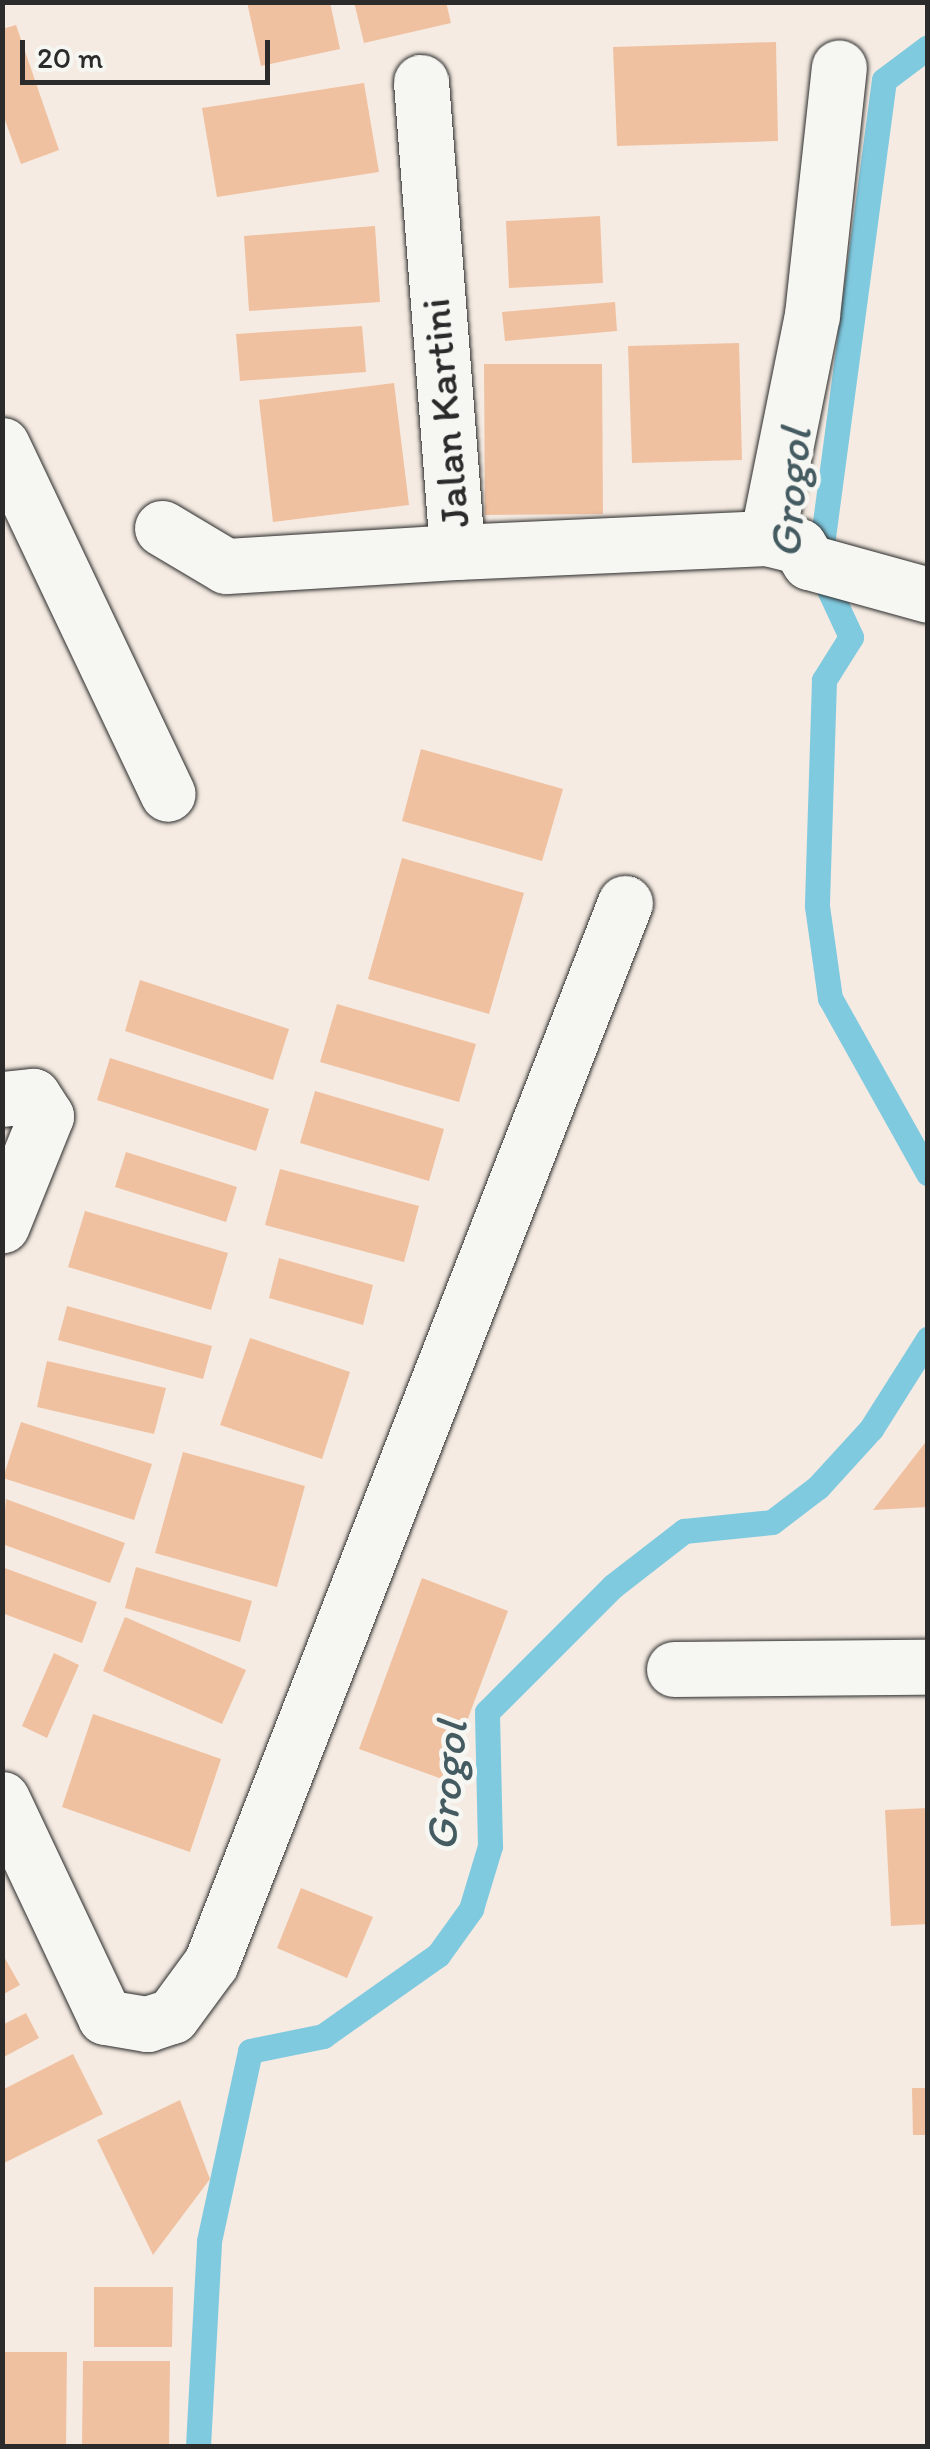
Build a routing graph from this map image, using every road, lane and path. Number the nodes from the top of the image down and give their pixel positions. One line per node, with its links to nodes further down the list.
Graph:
1 (839, 68): 5 (street)
2 (421, 82): 6 (street, Jalan Kartini)
3 (2, 445): 8 (street)
4 (162, 528): 6 (street)
5 (792, 548): 6 (street, Jalan Kartini); 7 (street, Jalan Kartini)
6 (457, 552)
7 (910, 593)
8 (168, 794)
9 (624, 904): 14 (street)
10 (2, 1099): 11 (street)
11 (2, 1226)
12 (928, 1667): 13 (street)
13 (674, 1669)
14 (2, 1798)

